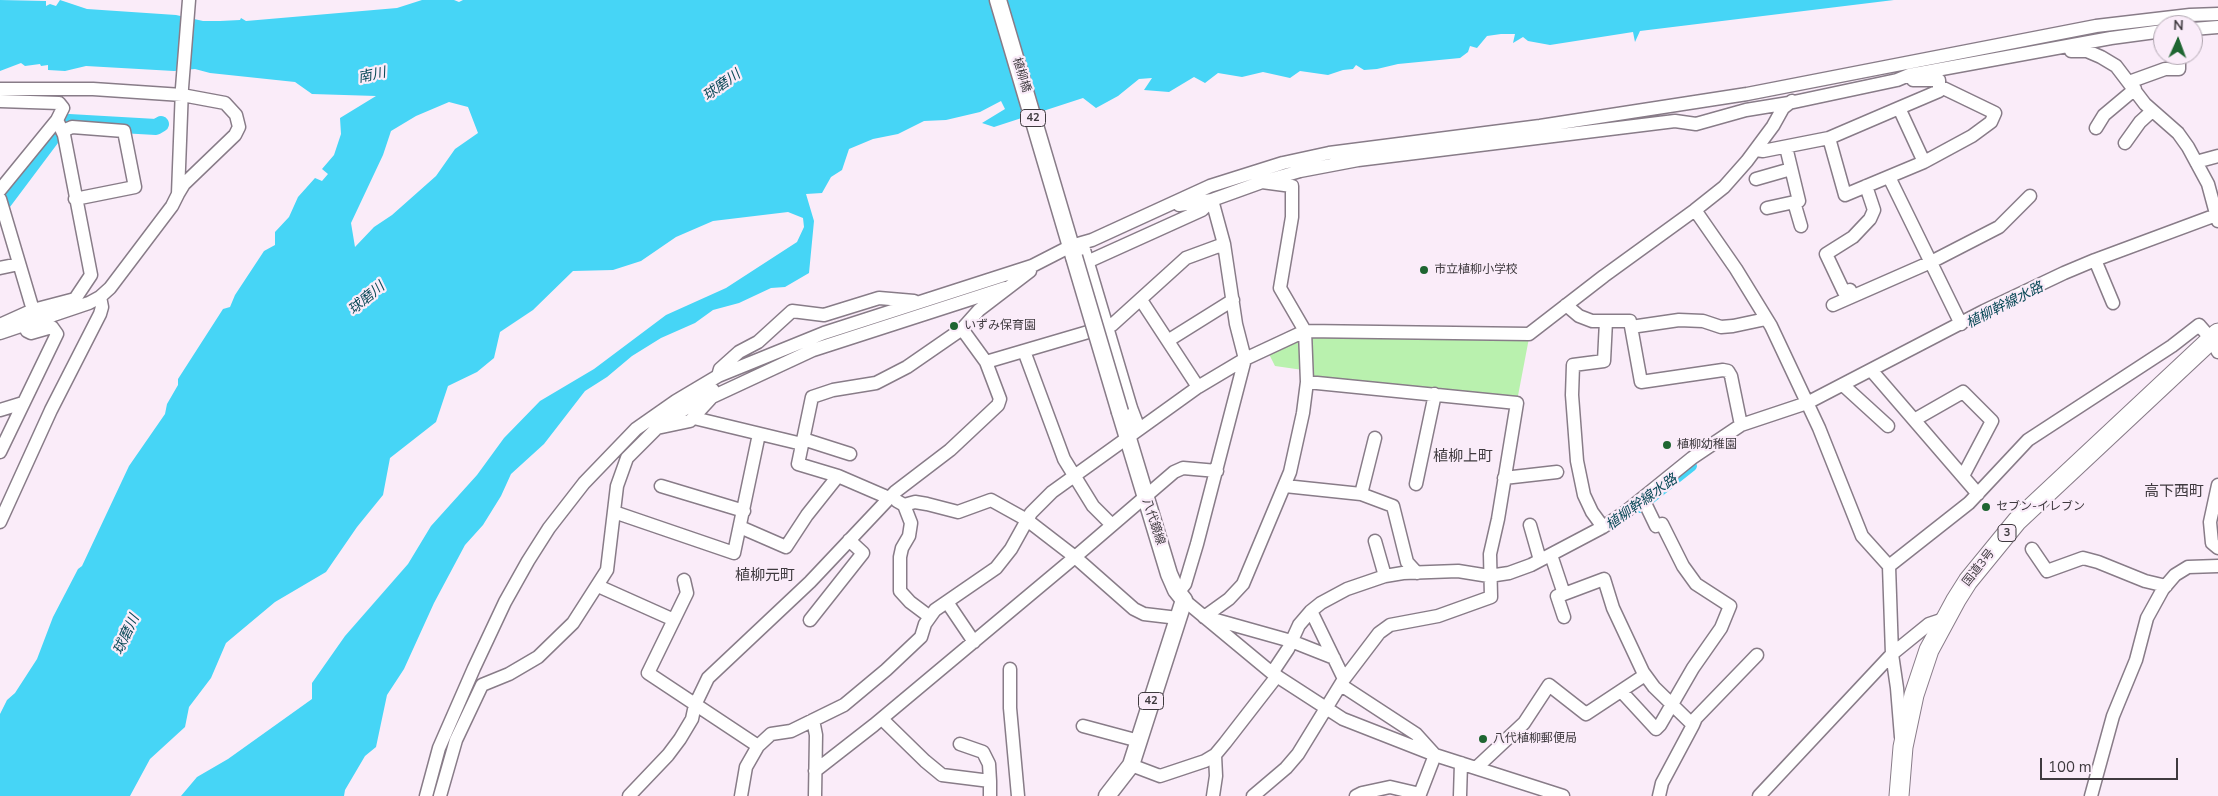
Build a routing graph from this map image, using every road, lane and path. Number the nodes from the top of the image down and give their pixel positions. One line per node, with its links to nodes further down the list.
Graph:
1 (189, 0): 16 (street)
2 (998, 0): 51 (main road, 植柳橋 / 42)
3 (2218, 14): 7 (street)
4 (2218, 27): 5 (street)
5 (2203, 28)
6 (2153, 32): 8 (street)
7 (2004, 44): 8 (street); 10 (street)
8 (2047, 50): 11 (street); 12 (street)
9 (2179, 65): 12 (street)
10 (1837, 79): 11 (street); 18 (street); 19 (street)
11 (1897, 80): 13 (street); 19 (street)
12 (2132, 85): 23 (street); 25 (street)
13 (1939, 86): 22 (street); 31 (street)
14 (0, 89): 15 (street)
15 (85, 90): 16 (street); 21 (street)
16 (182, 91): 39 (street); 39 (street)
17 (0, 101): 21 (street)
18 (1695, 102): 20 (street); 45 (street)
19 (1789, 103): 20 (street); 29 (street)
20 (1760, 107): 36 (street)
21 (63, 108): 24 (street)
22 (1898, 108): 26 (street); 31 (street)
23 (2152, 110): 27 (street); 32 (street)
24 (61, 128): 38 (street); 41 (street); 41 (street)
25 (2096, 128)
26 (1829, 138): 28 (street); 37 (street)
27 (2125, 143)
28 (1786, 147): 29 (street); 33 (street)
29 (1756, 150): 47 (street)
30 (2218, 156): 32 (street)
31 (1924, 162): 34 (street)
32 (2196, 162): 48 (street)
33 (1791, 170): 35 (street); 44 (street)
34 (1889, 177): 37 (street); 53 (street)
35 (1756, 179)
36 (1262, 182): 43 (street); 75 (street)
37 (1866, 186): 58 (street)
38 (0, 190)
39 (178, 194): 59 (street)
40 (2030, 196): 53 (street)
41 (75, 199): 66 (street)
42 (0, 200): 54 (street)
43 (1212, 200): 45 (street); 50 (street); 51 (street)
44 (1794, 202): 46 (street); 49 (street)
45 (1165, 207): 51 (street)
46 (1767, 208)
47 (1695, 210): 64 (street); 67 (street)
48 (2217, 218): 52 (street)
49 (1801, 226)
50 (1224, 244): 60 (street); 61 (street)
51 (1077, 249): 55 (street); 72 (street); 97 (main road, 八代鏡線 / 42, bridge)
52 (2095, 260): 63 (street); 70 (street)
53 (1931, 262): 58 (street); 70 (street)
54 (19, 264): 56 (street); 66 (street)
55 (1032, 266): 57 (street); 62 (street)
56 (0, 268)
57 (1005, 288): 74 (street); 88 (street)
58 (1852, 296): 65 (street)
59 (100, 297): 66 (street); 122 (street)
60 (1141, 300): 72 (street); 77 (street)
61 (1233, 300): 77 (street); 80 (street)
62 (921, 302): 83 (street); 83 (street)
63 (2113, 303)
64 (1566, 305): 68 (street); 75 (street)
65 (1833, 305)
66 (35, 315): 69 (street); 71 (street)
67 (1766, 319): 73 (street); 89 (street)
68 (1606, 320): 73 (street); 126 (street)
69 (0, 324)
70 (1961, 324): 82 (street)
71 (24, 325): 76 (street); 90 (street)
72 (1107, 326): 79 (street); 97 (street)
73 (1631, 327): 94 (street)
74 (962, 329): 81 (street); 100 (street)
75 (1305, 331): 80 (street); 84 (street)
76 (0, 333)
77 (1169, 340): 86 (street)
78 (2216, 342): 114 (street); 149 (highway, 国道3号 / 3)
79 (1024, 351): 81 (street); 106 (street)
80 (1246, 358): 86 (street); 103 (street)
81 (986, 362): 116 (street)
82 (1871, 370): 85 (street); 93 (street)
83 (720, 380): 88 (street); 96 (street); 173 (street)
84 (1307, 382): 87 (street); 112 (street)
85 (1843, 385): 89 (street); 95 (street)
86 (1198, 387): 97 (street)
87 (1435, 394): 108 (street); 109 (street)
88 (712, 397): 92 (street)
89 (1807, 403): 94 (street); 133 (street)
90 (23, 404): 91 (street); 101 (street)
91 (0, 410)
92 (694, 418): 96 (street); 98 (street)
93 (1914, 420): 107 (street); 107 (street)
94 (1741, 425): 117 (street)
95 (1888, 426)
96 (657, 428): 119 (street)
97 (1133, 433): 106 (street); 115 (main road, 八代鏡線 / 42)
98 (759, 434): 100 (street); 120 (street)
99 (1375, 438): 113 (street)
100 (803, 441): 102 (street); 105 (street)
101 (0, 452)
102 (850, 454)
103 (1217, 470): 115 (street); 142 (street)
104 (1557, 472): 108 (street)
105 (838, 476): 116 (street); 125 (street)
106 (1073, 476): 121 (street); 123 (street)
107 (1962, 476): 114 (street)
108 (1504, 478): 137 (street)
109 (1416, 484)
110 (2218, 485): 129 (street)
111 (661, 486): 120 (street)
112 (1285, 486): 113 (street); 146 (street)
113 (1361, 494): 135 (street)
114 (1978, 494): 133 (street)
115 (1144, 496): 123 (street); 142 (main road, 八代鏡線 / 42)
116 (889, 497): 118 (street); 127 (street)
117 (1643, 499): 126 (street); 162 (street)
118 (904, 505): 121 (street); 145 (street)
119 (614, 512): 125 (street); 139 (street)
120 (744, 512): 125 (street)
121 (1027, 520): 132 (street); 143 (street)
122 (0, 522)
123 (1112, 525): 132 (street)
124 (1530, 525): 131 (street)
125 (740, 527)
126 (1603, 527): 131 (street)
127 (849, 540): 151 (street); 163 (street)
128 (1375, 541): 136 (street)
129 (2218, 548)
130 (2032, 549): 140 (street)
131 (1546, 557): 137 (street); 141 (street)
132 (1075, 558): 148 (street); 153 (street)
133 (1889, 566): 154 (street)
134 (2218, 566): 140 (street)
135 (1417, 573): 136 (street); 137 (street)
136 (1385, 576): 144 (street)
137 (1489, 576): 160 (street)
138 (684, 580): 150 (street)
139 (598, 586): 150 (street); 182 (street)
140 (2166, 586): 197 (street)
141 (1564, 594): 147 (street); 159 (street)
142 (1180, 595): 146 (street); 148 (main road, 42)
143 (947, 602): 145 (street); 153 (street)
144 (1310, 611): 152 (street); 156 (street)
145 (930, 617): 166 (street)
146 (1204, 617): 152 (street); 158 (street)
147 (1564, 617)
148 (1178, 618): 169 (main road, 42)
149 (1946, 618): 154 (street); 172 (highway, 国道3号 / 3)
150 (674, 620): 163 (street)
151 (810, 620)
152 (1292, 641): 156 (street); 158 (street)
153 (974, 642): 165 (street)
154 (1892, 654): 172 (street); 195 (street)
155 (1757, 655): 167 (street)
156 (1334, 658): 160 (street)
157 (1010, 669): 187 (street)
158 (1274, 675): 164 (street); 174 (street)
159 (1645, 675): 161 (street); 162 (street)
160 (1342, 682): 164 (street); 175 (street)
161 (1621, 691): 162 (street); 178 (street)
162 (1672, 704): 167 (street)
163 (695, 705): 171 (street); 183 (street)
164 (1327, 708): 175 (street); 190 (street)
165 (882, 719): 179 (street); 180 (street)
166 (813, 720): 171 (street); 179 (street)
167 (1693, 725): 194 (street)
168 (1083, 726): 169 (street)
169 (1139, 740): 177 (main road, 42)
170 (960, 744): 180 (street)
171 (758, 746): 184 (street)
172 (1902, 747): 196 (highway, 国道3号 / 3)
173 (439, 748): 181 (street); 182 (street)
174 (1215, 755): 177 (street); 189 (street)
175 (1435, 755): 176 (street); 191 (street)
176 (1461, 763): 178 (street); 192 (street)
177 (1131, 765): 188 (main road, 42)
178 (1476, 768): 193 (street)
179 (815, 770): 185 (street)
180 (990, 781): 186 (street)
181 (426, 796)
182 (440, 796)
183 (629, 796)
184 (741, 796)
185 (815, 796)
186 (990, 796)
187 (1018, 796)
188 (1107, 796)
189 (1213, 796)
190 (1253, 796)
191 (1356, 796)
192 (1460, 796)
193 (1563, 796)
194 (1659, 796)
195 (1759, 796)
196 (1899, 796)
197 (2091, 796)

